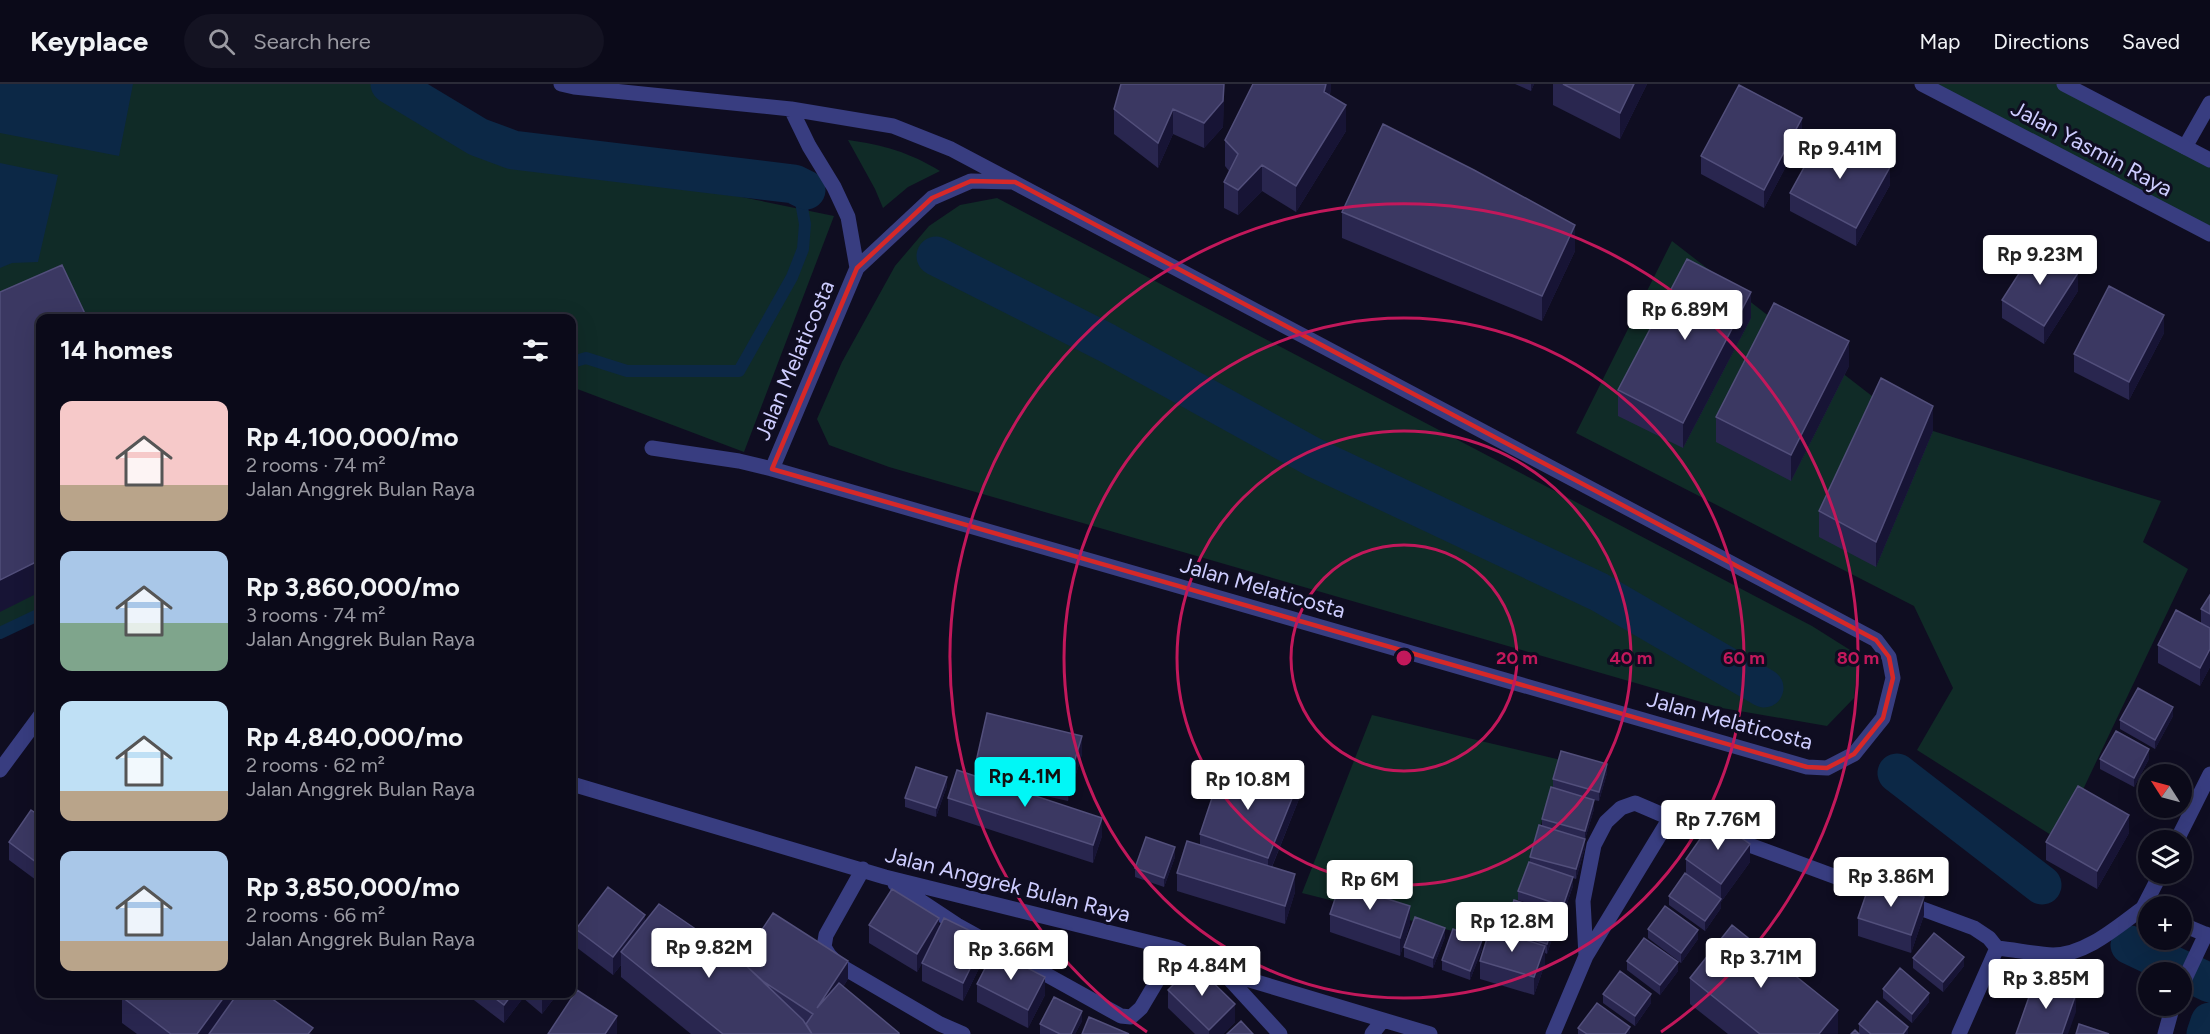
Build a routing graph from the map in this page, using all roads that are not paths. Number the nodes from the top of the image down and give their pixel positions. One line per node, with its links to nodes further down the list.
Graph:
1 (561, 84): 5 (street, Jalan Melaticosta)
2 (1922, 84): 9 (street, Jalan Yasmin Raya)
3 (2064, 84): 6 (street, Jalan Yasmin Raya)
4 (2210, 103): 6 (street)
5 (791, 109): 8 (street, Jalan Melaticosta); 10 (street, Jalan Melaticosta)
6 (2185, 147): 7 (street, Jalan Yasmin Raya)
7 (2210, 160)
8 (1015, 182): 10 (street, Jalan Melaticosta); 12 (street, Jalan Melaticosta)
9 (2210, 234)
10 (857, 268): 12 (street, Jalan Melaticosta)
11 (652, 448): 12 (street, Jalan Melaticosta)
12 (772, 469)
13 (36, 721): 14 (street)
14 (0, 770)
15 (2210, 774): 18 (street)
16 (576, 785): 19 (street, Jalan Anggrek Bulan Raya)
17 (1670, 818): 24 (street); 26 (street); 26 (street)
18 (2182, 830)
19 (862, 869): 20 (street, Jalan Anggrek Bulan Raya); 31 (street)
20 (885, 877): 25 (street, Jalan Anggrek Bulan Raya); 25 (street)
21 (2138, 914): 24 (street)
22 (2192, 928): 23 (street)
23 (2208, 935): 27 (street)
24 (1997, 948): 36 (street)
25 (1176, 949): 28 (street, Jalan Anggrek Bulan Raya)
26 (1586, 956): 35 (street)
27 (2192, 964)
28 (1223, 972): 30 (street, Jalan Anggrek Bulan Raya); 32 (street)
29 (2170, 1016): 37 (street)
30 (1383, 1020): 33 (street); 34 (street, Jalan Anggrek Bulan Raya)
31 (963, 1034)
32 (1280, 1034)
33 (1372, 1034)
34 (1430, 1034)
35 (1553, 1034)
36 (1959, 1034)
37 (2165, 1034)

